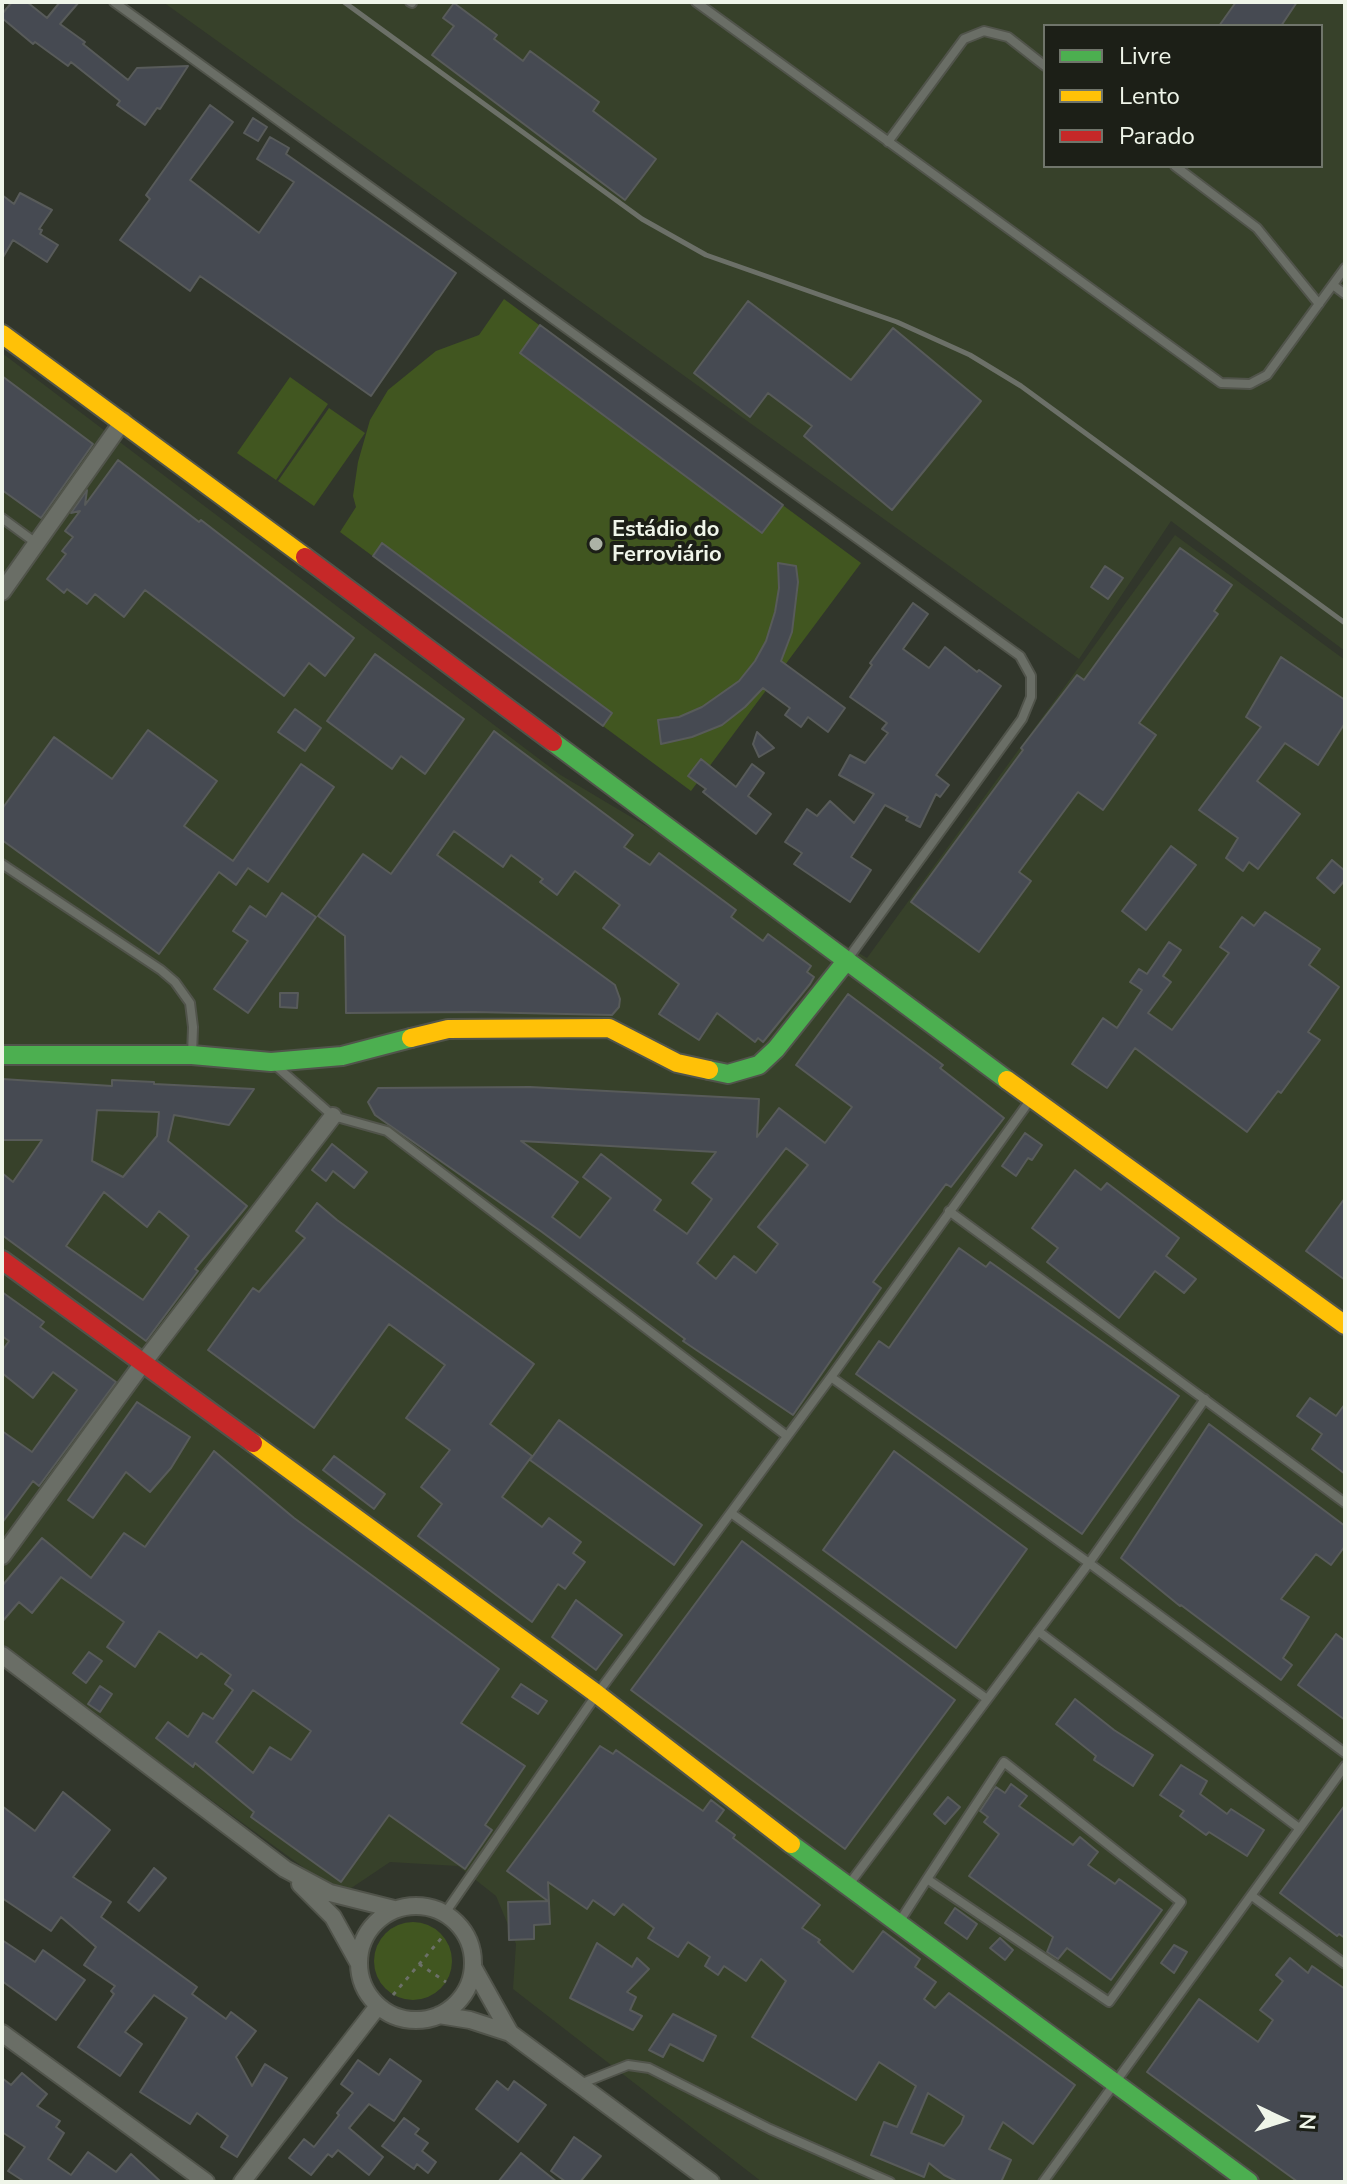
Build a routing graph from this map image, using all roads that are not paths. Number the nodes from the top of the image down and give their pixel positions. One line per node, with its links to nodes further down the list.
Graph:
1 (114, 2): 16 (lane)
2 (696, 2): 4 (lane)
3 (1043, 64): 4 (lane)
4 (888, 142): 9 (lane)
5 (1178, 168): 9 (lane)
6 (1345, 268): 7 (lane)
7 (1333, 285): 8 (lane); 9 (lane)
8 (1345, 294)
9 (1319, 304)
10 (2, 334): 11 (street)
11 (123, 421): 13 (street); 16 (street)
12 (2, 518): 13 (lane)
13 (36, 543): 14 (street)
14 (2, 592)
15 (2, 864): 18 (lane)
16 (847, 960): 19 (street); 20 (street)
17 (2, 1055): 18 (street)
18 (192, 1055): 19 (street)
19 (271, 1062): 21 (lane)
20 (1031, 1098): 22 (lane); 24 (street)
21 (333, 1116): 25 (street); 28 (lane)
22 (949, 1211): 26 (lane); 27 (lane)
23 (2, 1260): 25 (street)
24 (1345, 1325)
25 (143, 1363): 31 (street); 35 (street)
26 (831, 1377): 28 (lane); 32 (lane)
27 (1205, 1399): 29 (lane); 32 (lane)
28 (787, 1436): 30 (lane)
29 (1345, 1503)
30 (731, 1513): 35 (lane); 36 (lane)
31 (2, 1556)
32 (1089, 1563): 33 (lane); 37 (lane)
33 (1038, 1631): 36 (lane); 39 (lane)
34 (2, 1655): 40 (street)
35 (597, 1694): 42 (street); 45 (lane)
36 (987, 1699): 42 (lane)
37 (1345, 1753)
38 (1345, 1766): 39 (lane)
39 (1299, 1828): 43 (lane)
40 (285, 1869): 44 (street); 47 (street)
41 (927, 1879): 41 (lane); 46 (lane)
42 (847, 1887): 46 (street)
43 (1252, 1896): 48 (lane); 55 (lane)
44 (394, 1909): 45 (street); 47 (street)
45 (445, 1913): 49 (street)
46 (897, 1925): 55 (street)
47 (358, 1962): 50 (street)
48 (1345, 1964)
49 (473, 1967): 51 (street); 53 (street)
50 (378, 2006): 51 (street); 57 (street)
51 (439, 2015): 53 (street)
52 (2, 2033): 56 (street)
53 (510, 2033): 54 (street)
54 (579, 2084): 58 (street); 59 (lane)
55 (1115, 2085): 60 (lane); 61 (street)
56 (206, 2182)
57 (242, 2182)
58 (711, 2182)
59 (890, 2182)
60 (1043, 2182)
61 (1249, 2182)

